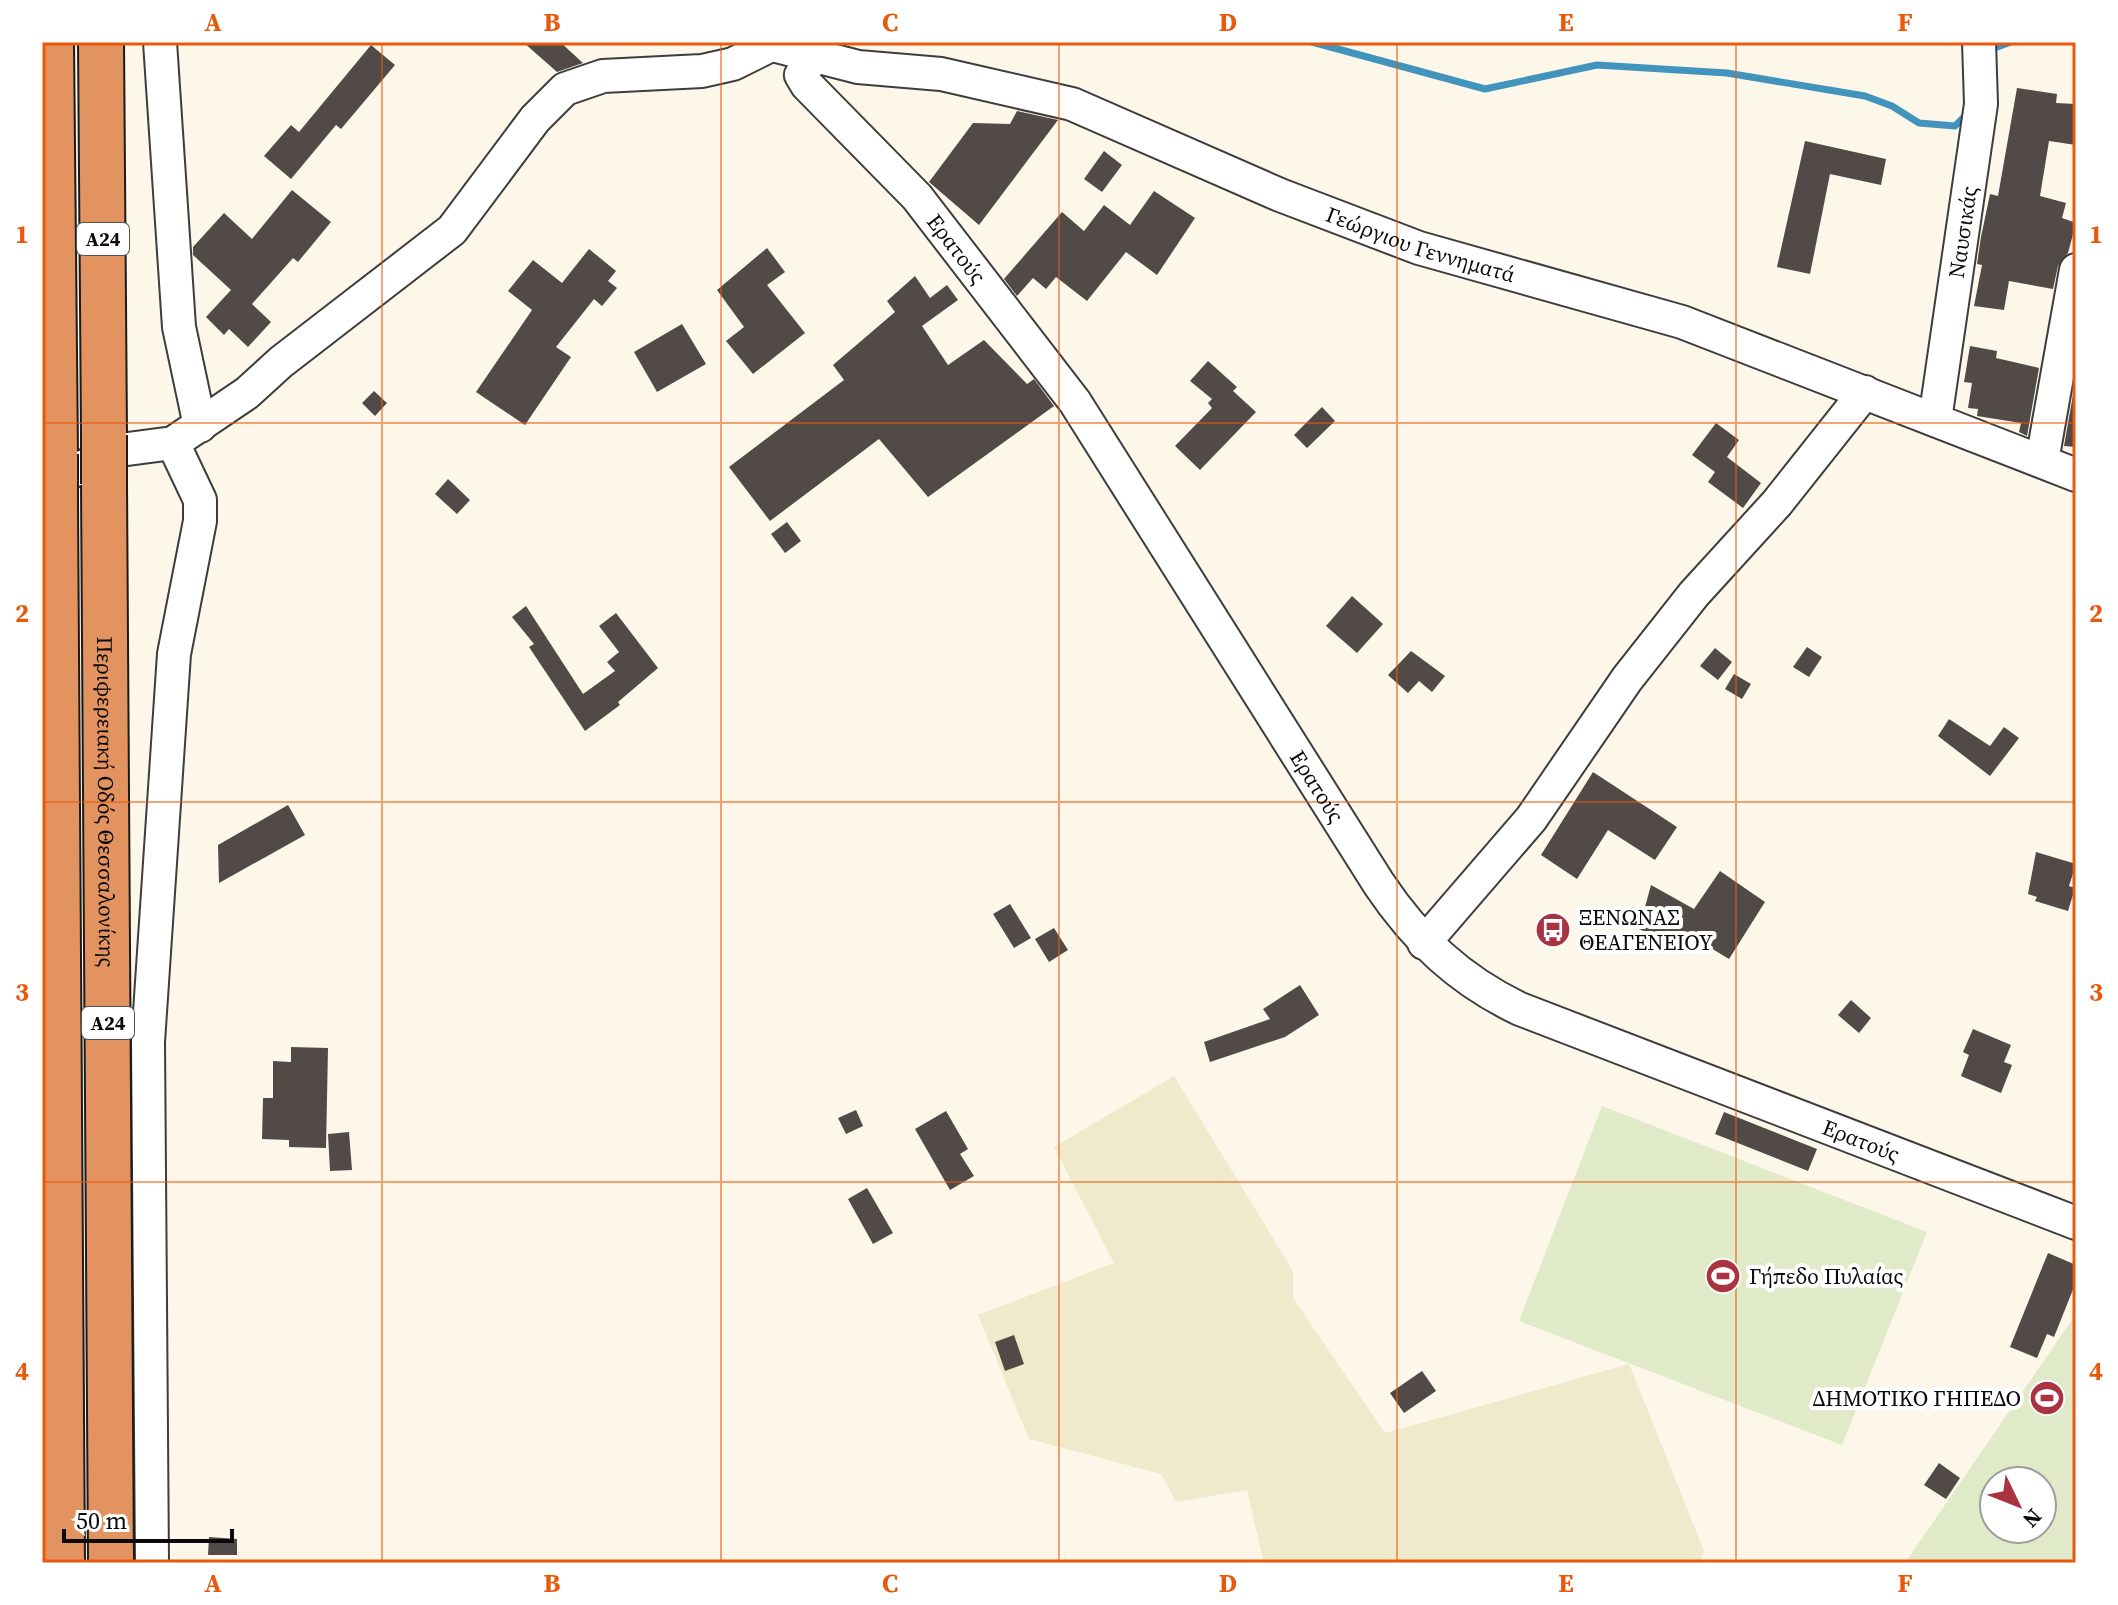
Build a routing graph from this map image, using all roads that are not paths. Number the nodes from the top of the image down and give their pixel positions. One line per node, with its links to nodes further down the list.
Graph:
1 (51, 42): 14 (highway, Α24)
2 (101, 42): 18 (highway, Περιφερειακή Οδός Θεσσαλονίκης / Α24, bridge)
3 (160, 42): 10 (street)
4 (1979, 42): 9 (street, Ναυσικάς)
5 (765, 44): 6 (street, Γεώργιου Γεννηματά); 10 (street)
6 (812, 58): 8 (street, Γεώργιου Γεννηματά); 15 (street, Ερατούς)
7 (2076, 270): 12 (street)
8 (1865, 392): 9 (street, Γεώργιου Γεννηματά); 15 (street)
9 (1935, 420): 12 (street, Γεώργιου Γεννηματά)
10 (200, 426): 11 (street)
11 (173, 443): 14 (street); 19 (street)
12 (2042, 461): 13 (street, Γεώργιου Γεννηματά)
13 (2076, 475)
14 (51, 480): 17 (highway, Α24)
15 (1424, 943): 16 (street, Ερατούς)
16 (2076, 1223)
17 (62, 1563)
18 (111, 1563)
19 (152, 1563)

